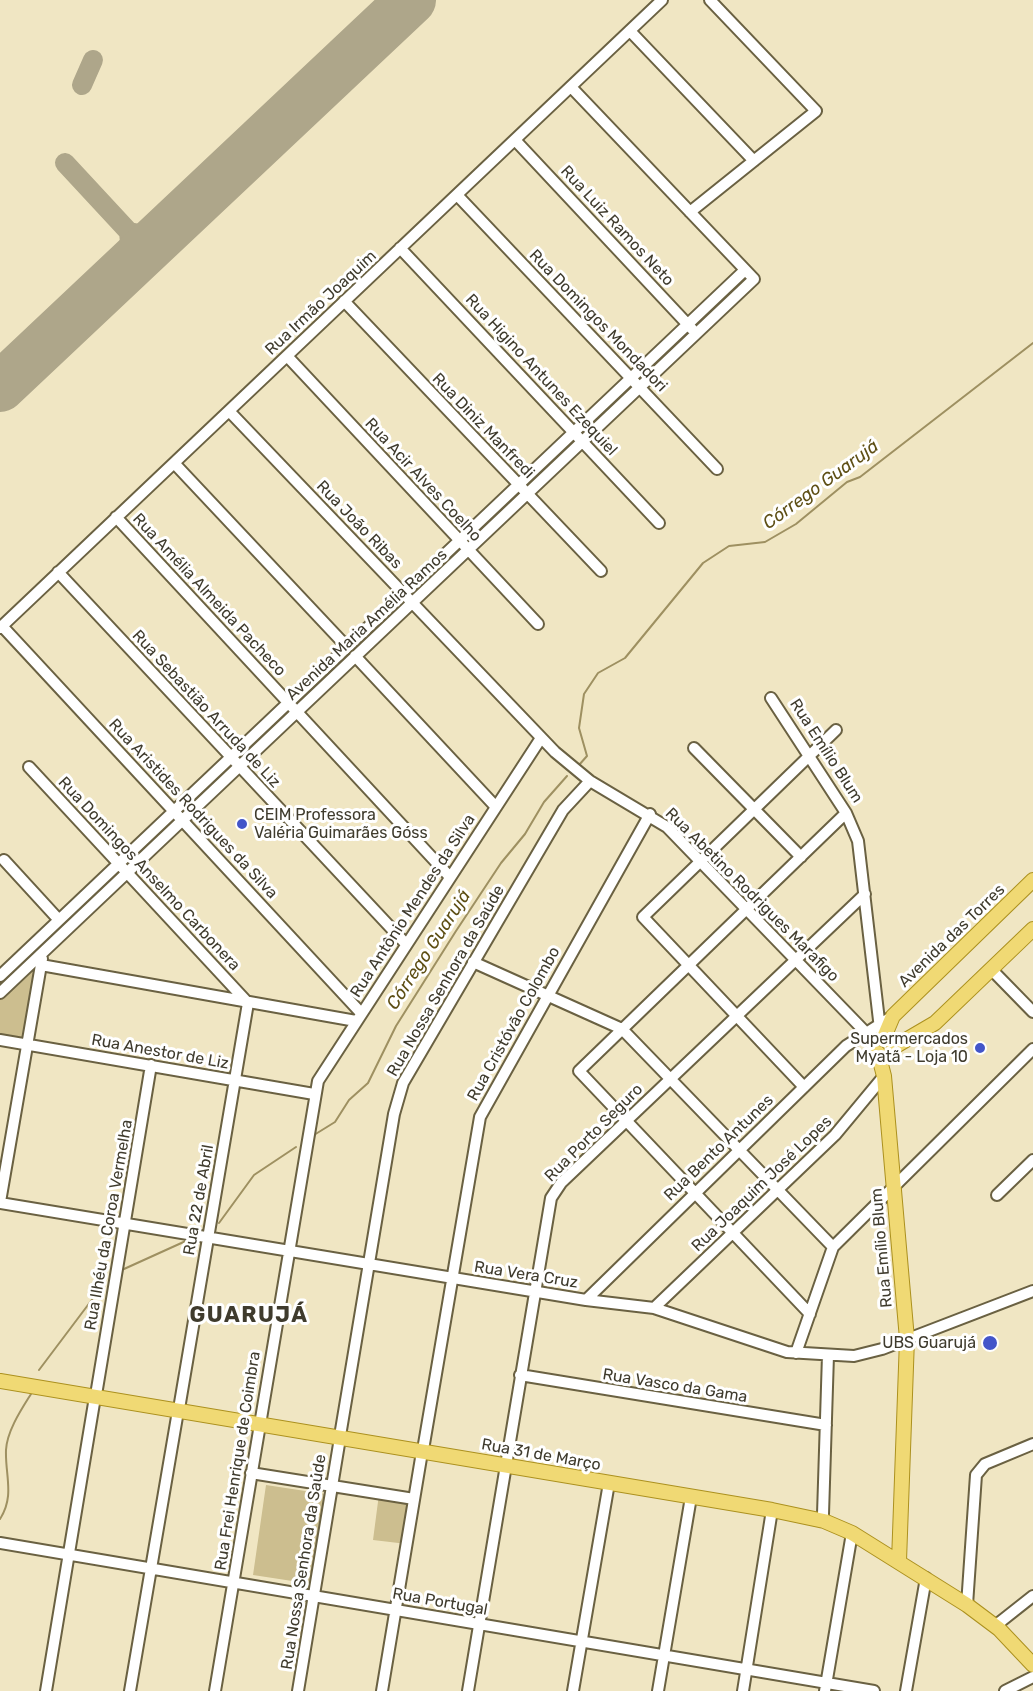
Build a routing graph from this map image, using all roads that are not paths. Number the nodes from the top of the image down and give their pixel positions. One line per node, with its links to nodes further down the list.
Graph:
1 (662, 0): 3 (street, Rua Irmão Joaquim)
2 (710, 0): 6 (street)
3 (630, 31): 4 (street, Rua Irmão Joaquim); 6 (street)
4 (571, 87): 5 (street, Rua Irmão Joaquim); 8 (street)
5 (514, 140): 7 (street, Rua Irmão Joaquim); 12 (street, Rua Luiz Ramos Neto)
6 (754, 161): 8 (street)
7 (457, 195): 9 (street, Rua Irmão Joaquim); 15 (street, Rua Domingos Mondadori)
8 (690, 212): 10 (street)
9 (400, 248): 11 (street, Rua Irmão Joaquim); 18 (street, Rua Higino Antunes Ezequiel)
10 (745, 270): 12 (street, Avenida Maria Amélia Ramos); 13 (street, Avenida Maria Amélia Ramos)
11 (344, 301): 14 (street, Rua Irmão Joaquim); 22 (street, Rua Diniz Manfredi)
12 (688, 324): 13 (street, Rua Luiz Ramos Neto); 15 (street, Avenida Maria Amélia Ramos)
13 (697, 333): 16 (street, Avenida Maria Amélia Ramos)
14 (287, 356): 17 (street, Rua Irmão Joaquim); 26 (street, Rua Acir Alves Coelho)
15 (631, 378): 16 (street, Rua Domingos Mondadori); 18 (street, Avenida Maria Amélia Ramos)
16 (640, 387): 19 (street, Avenida Maria Amélia Ramos); 21 (street, Rua Domingos Mondadori)
17 (229, 411): 20 (street, Rua Irmão Joaquim); 30 (street, Rua João Ribas)
18 (574, 432): 19 (street, Rua Higino Antunes Ezequiel); 22 (street, Avenida Maria Amélia Ramos)
19 (582, 441): 23 (street, Avenida Maria Amélia Ramos); 25 (street, Rua Higino Antunes Ezequiel)
20 (174, 463): 24 (street, Rua Irmão Joaquim); 34 (street)
21 (717, 469)
22 (519, 484): 23 (street, Rua Diniz Manfredi); 26 (street, Avenida Maria Amélia Ramos)
23 (527, 494): 27 (street, Avenida Maria Amélia Ramos); 28 (street, Rua Diniz Manfredi)
24 (116, 517): 29 (street, Rua Irmão Joaquim); 37 (street, Rua Amélia Almeida Pacheco)
25 (659, 523)
26 (459, 541): 27 (street, Rua Acir Alves Coelho); 30 (street, Avenida Maria Amélia Ramos)
27 (468, 550): 31 (street, Avenida Maria Amélia Ramos); 32 (street, Rua Acir Alves Coelho)
28 (601, 571)
29 (58, 573): 33 (street, Rua Irmão Joaquim); 43 (street, Rua Sebastião Arruda de Liz)
30 (403, 594): 31 (street, Rua João Ribas); 34 (street, Avenida Maria Amélia Ramos)
31 (412, 603): 35 (street, Avenida Maria Amélia Ramos); 40 (street, Rua João Ribas)
32 (538, 624)
33 (1, 627): 49 (street, Rua Aristides Rodrigues da Silva)
34 (347, 647): 37 (street, Avenida Maria Amélia Ramos)
35 (355, 656): 38 (street, Avenida Maria Amélia Ramos); 47 (street)
36 (771, 698): 42 (street, Rua Emílio Blum)
37 (288, 703): 38 (street, Rua Amélia Almeida Pacheco); 43 (street, Avenida Maria Amélia Ramos)
38 (297, 712): 44 (street, Avenida Maria Amélia Ramos); 58 (street, Rua Amélia Almeida Pacheco)
39 (836, 730): 42 (street)
40 (541, 738): 46 (street, Rua Abetino Rodrigues Marafigo); 47 (street, Rua Antônio Mendes da Silva)
41 (694, 748): 48 (street)
42 (809, 756): 48 (street); 50 (street, Rua Emílio Blum)
43 (231, 757): 44 (street, Rua Sebastião Arruda de Liz); 49 (street, Avenida Maria Amélia Ramos)
44 (239, 766): 52 (street, Avenida Maria Amélia Ramos); 65 (street, Rua Sebastião Arruda de Liz)
45 (29, 767): 56 (street, Rua Domingos Anselmo Carbonera)
46 (590, 781): 51 (street, Rua Abetino Rodrigues Marafigo); 68 (street, Rua Nossa Senhora da Saúde)
47 (496, 807): 58 (street, Rua Antônio Mendes da Silva)
48 (754, 809): 53 (street); 55 (street)
49 (174, 811): 52 (street, Rua Aristides Rodrigues da Silva); 56 (street, Avenida Maria Amélia Ramos)
50 (846, 813): 53 (street); 60 (street, Rua Emílio Blum)
51 (650, 814): 55 (street, Rua Abetino Rodrigues Marafigo); 74 (street, Rua Cristóvão Colombo)
52 (182, 820): 57 (street, Avenida Maria Amélia Ramos); 78 (street, Rua Aristides Rodrigues da Silva)
53 (801, 857): 61 (street)
54 (4, 861): 62 (street)
55 (700, 862): 61 (street, Rua Abetino Rodrigues Marafigo); 70 (street)
56 (119, 864): 57 (street, Rua Domingos Anselmo Carbonera); 62 (street, Avenida Maria Amélia Ramos)
57 (127, 872): 66 (street, Avenida Maria Amélia Ramos); 75 (street, Rua Domingos Anselmo Carbonera)
58 (450, 878): 65 (street, Rua Antônio Mendes da Silva)
59 (1033, 880): 81 (main road, Avenida das Torres)
60 (865, 894): 67 (street, Rua Porto Seguro); 81 (street, Rua Emílio Blum)
61 (746, 910): 67 (street, Rua Abetino Rodrigues Marafigo); 70 (street)
62 (59, 920): 64 (street, Avenida Maria Amélia Ramos)
63 (1033, 929): 71 (main road)
64 (46, 932): 66 (street); 72 (street, Avenida Maria Amélia Ramos)
65 (406, 944): 78 (street, Rua Antônio Mendes da Silva)
66 (43, 952): 69 (street); 73 (street, Avenida Maria Amélia Ramos)
67 (795, 961): 77 (street, Rua Porto Seguro); 81 (street, Rua Abetino Rodrigues Marafigo)
68 (473, 962): 74 (street); 103 (street, Rua Nossa Senhora da Saúde)
69 (41, 965): 75 (street); 82 (street)
70 (688, 965): 77 (street); 79 (street)
71 (992, 969): 76 (street); 81 (main road)
72 (2, 972)
73 (0, 993)
74 (546, 996): 79 (street); 104 (street, Rua Cristóvão Colombo)
75 (248, 1003): 78 (street); 87 (street, Rua 22 de Abril)
76 (1033, 1012)
77 (737, 1016): 86 (street, Rua Porto Seguro); 88 (street)
78 (359, 1017): 89 (street, Rua Antônio Mendes da Silva)
79 (622, 1029): 86 (street); 90 (street)
80 (0, 1040): 82 (street, Rua Anestor de Liz)
81 (881, 1041): 85 (main road, Rua Emílio Blum); 88 (street, Rua Bento Antunes)
82 (27, 1044): 84 (street, Rua Anestor de Liz); 97 (street)
83 (1033, 1049): 93 (street)
84 (151, 1065): 87 (street, Rua Anestor de Liz); 98 (street, Rua Ilhéu da Coroa Vermelha)
85 (884, 1076): 93 (main road, Rua Emílio Blum); 94 (street, Rua Joaquim José Lopes)
86 (671, 1079): 90 (street, Rua Porto Seguro); 91 (street)
87 (235, 1080): 89 (street, Rua Anestor de Liz); 100 (street, Rua 22 de Abril)
88 (804, 1087): 91 (street, Rua Bento Antunes)
89 (314, 1094): 102 (street, Rua Frei Henrique de Coimbra)
90 (627, 1121): 95 (street); 106 (street, Rua Porto Seguro)
91 (739, 1150): 94 (street); 95 (street, Rua Bento Antunes)
92 (1033, 1160): 96 (street)
93 (894, 1188): 101 (street); 110 (main road, Rua Emílio Blum)
94 (778, 1190): 99 (street, Rua Joaquim José Lopes); 101 (street)
95 (695, 1193): 99 (street); 107 (street, Rua Bento Antunes)
96 (997, 1195)
97 (0, 1202): 98 (street, Rua Vera Cruz)
98 (124, 1223): 100 (street, Rua Vera Cruz); 116 (street, Rua Ilhéu da Coroa Vermelha)
99 (733, 1233): 108 (street, Rua Joaquim José Lopes); 109 (street)
100 (208, 1237): 102 (street, Rua Vera Cruz); 117 (street, Rua 22 de Abril)
101 (833, 1247): 109 (street)
102 (288, 1251): 103 (street, Rua Vera Cruz); 118 (street, Rua Frei Henrique de Coimbra)
103 (369, 1264): 104 (street, Rua Vera Cruz); 120 (street, Rua Nossa Senhora da Saúde)
104 (452, 1278): 106 (street, Rua Vera Cruz); 122 (street, Rua Cristóvão Colombo)
105 (1033, 1291): 110 (street, Rua Vera Cruz)
106 (534, 1292): 107 (street, Rua Vera Cruz); 114 (street, Rua Porto Seguro)
107 (586, 1300): 108 (street, Rua Vera Cruz)
108 (654, 1308): 111 (street, Rua Vera Cruz)
109 (810, 1314): 111 (street)
110 (907, 1339): 112 (street, Rua Vera Cruz); 134 (main road, Rua Emílio Blum)
111 (796, 1353): 112 (street, Rua Vera Cruz)
112 (828, 1355): 119 (street)
113 (0, 1372): 116 (main road, Rua 31 de Março)
114 (520, 1376): 119 (street, Rua Vasco da Gama); 123 (street, Rua Porto Seguro)
115 (0, 1381): 116 (main road, Rua 31 de Março)
116 (96, 1393): 117 (main road, Rua 31 de Março); 133 (street, Rua Ilhéu da Coroa Vermelha)
117 (179, 1407): 118 (main road, Rua 31 de Março); 135 (street, Rua 22 de Abril)
118 (260, 1420): 120 (main road, Rua 31 de Março); 124 (street, Rua Frei Henrique de Coimbra)
119 (826, 1425): 130 (street)
120 (341, 1434): 122 (main road, Rua 31 de Março); 126 (street, Rua Nossa Senhora da Saúde)
121 (1033, 1444): 140 (street)
122 (423, 1448): 123 (main road, Rua 31 de Março); 128 (street, Rua Cristóvão Colombo)
123 (506, 1462): 125 (main road, Rua 31 de Março); 130 (main road, Rua 31 de Março); 142 (street, Rua Porto Seguro)
124 (251, 1473): 126 (street); 137 (street, Rua Frei Henrique de Coimbra)
125 (609, 1483): 127 (main road, Rua 31 de Março); 144 (street)
126 (332, 1486): 128 (street); 138 (street, Rua Nossa Senhora da Saúde)
127 (692, 1497): 129 (main road, Rua 31 de Março); 145 (street)
128 (414, 1499): 141 (street, Rua Cristóvão Colombo)
129 (772, 1510): 131 (main road, Rua 31 de Março); 148 (street)
130 (823, 1514): 134 (main road, Rua 31 de Março)
131 (852, 1533): 134 (main road, Rua 31 de Março); 150 (street)
132 (0, 1543): 133 (street, Rua Portugal)
133 (69, 1555): 135 (street, Rua Portugal); 151 (street, Rua Ilhéu da Coroa Vermelha)
134 (899, 1557): 136 (main road, Rua 31 de Março); 140 (main road, Rua 31 de Março)
135 (151, 1569): 137 (street, Rua Portugal); 152 (street, Rua 22 de Abril)
136 (926, 1578): 140 (main road, Rua 31 de Março); 161 (street)
137 (233, 1582): 138 (street, Rua Portugal); 153 (street, Rua Frei Henrique de Coimbra)
138 (314, 1596): 141 (street, Rua Portugal); 154 (street, Rua Nossa Senhora da Saúde)
139 (1033, 1596): 143 (street)
140 (967, 1601): 143 (main road, Rua 31 de Março)
141 (396, 1610): 142 (street, Rua Portugal); 155 (street, Rua Cristóvão Colombo)
142 (479, 1624): 144 (street, Rua Portugal); 156 (street, Rua Porto Seguro)
143 (998, 1624): 146 (main road, Rua 31 de Março); 147 (main road, Rua 31 de Março)
144 (582, 1641): 145 (street, Rua Portugal); 157 (street)
145 (664, 1655): 148 (street, Rua Portugal); 158 (street)
146 (1033, 1655)
147 (1033, 1665)
148 (746, 1669): 150 (street, Rua Portugal); 159 (street)
149 (1033, 1677): 162 (street)
150 (826, 1687): 160 (street, Rua Portugal)
151 (46, 1691)
152 (130, 1691)
153 (215, 1691)
154 (298, 1691)
155 (382, 1691)
156 (468, 1691)
157 (573, 1691)
158 (658, 1691)
159 (742, 1691)
160 (873, 1691)
161 (906, 1691)
162 (1005, 1691)

